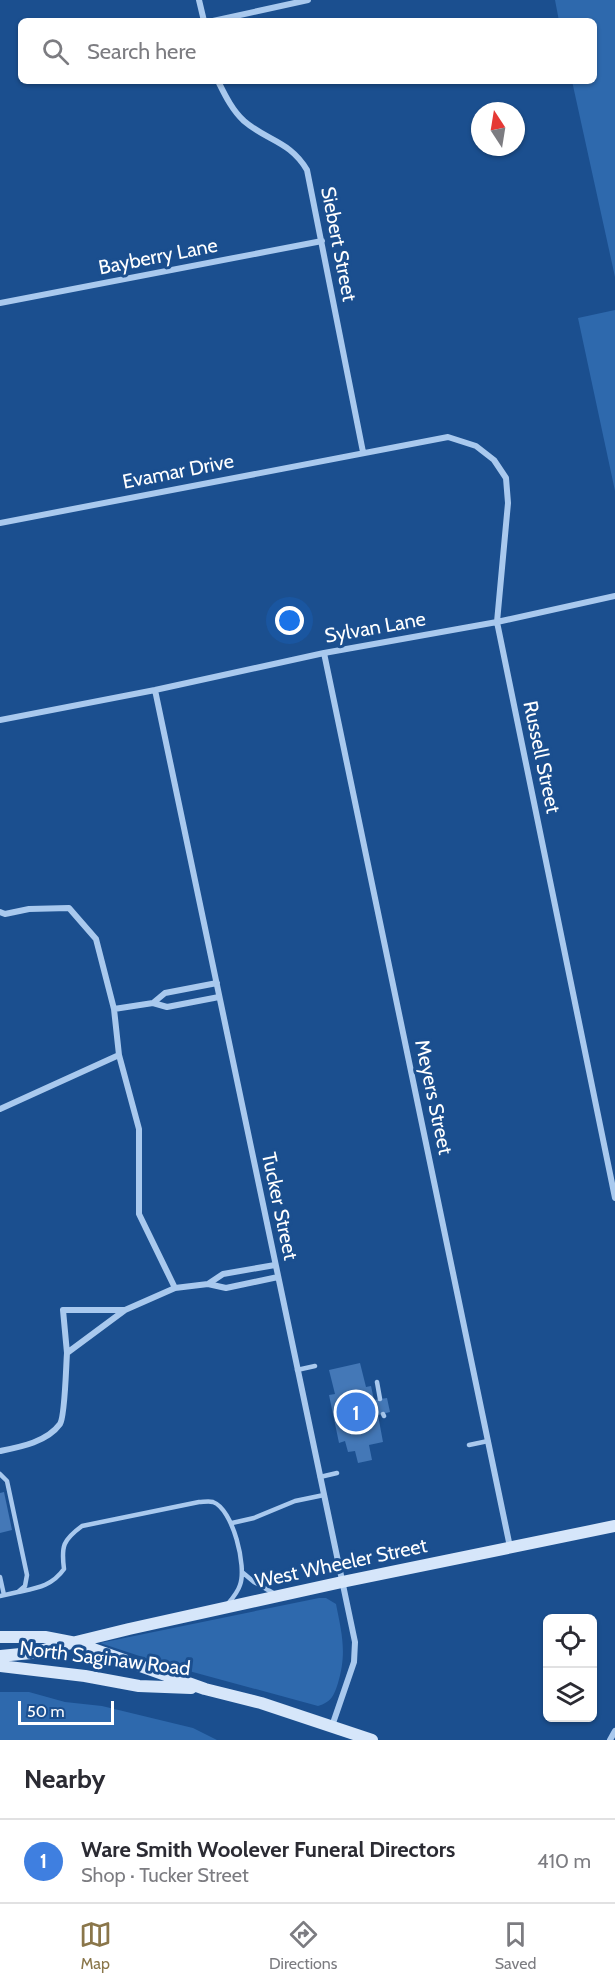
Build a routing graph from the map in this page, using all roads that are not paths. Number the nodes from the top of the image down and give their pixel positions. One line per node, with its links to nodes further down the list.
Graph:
1 (199, 0): 3 (street)
2 (308, 0): 4 (street)
3 (203, 18)
4 (227, 18)
5 (219, 84): 6 (street, Siebert Street)
6 (322, 241): 7 (street, Bayberry Lane); 8 (street, Siebert Street)
7 (0, 303)
8 (363, 452): 9 (street, Evamar Drive); 11 (street, Russell Street)
9 (0, 524)
10 (615, 596): 11 (street, Sylvan Lane)
11 (497, 622): 12 (street, Sylvan Lane); 23 (street, Russell Street)
12 (324, 653): 13 (street, Sylvan Lane); 34 (street, Meyers Street)
13 (155, 690): 14 (street, Sylvan Lane); 17 (street, Tucker Street)
14 (0, 720)
15 (2, 913): 16 (street); 20 (street)
16 (0, 920)
17 (217, 983): 18 (street, Tucker Street); 19 (street)
18 (219, 997): 19 (street); 24 (street, Tucker Street)
19 (153, 1003): 20 (street)
20 (114, 1009): 21 (street)
21 (119, 1054): 22 (street); 27 (street)
22 (0, 1109)
23 (615, 1198)
24 (275, 1264): 25 (street, Tucker Street); 26 (street)
25 (278, 1277): 26 (street); 31 (street, Tucker Street)
26 (208, 1284): 27 (street)
27 (175, 1288): 28 (street)
28 (124, 1310): 29 (street); 29 (street)
29 (68, 1353): 36 (street)
30 (315, 1366): 31 (lane)
31 (297, 1370): 39 (street, Tucker Street)
32 (377, 1382): 33 (lane)
33 (380, 1399)
34 (488, 1441): 35 (lane); 43 (street, Meyers Street)
35 (469, 1445)
36 (0, 1451)
37 (337, 1473): 39 (lane)
38 (0, 1474): 47 (lane)
39 (320, 1477): 40 (street, Tucker Street)
40 (324, 1495): 41 (lane); 46 (street, Tucker Street)
41 (232, 1523): 44 (lane); 47 (lane)
42 (615, 1526): 43 (street, West Wheeler Street)
43 (510, 1548): 46 (street, West Wheeler Street)
44 (242, 1572): 49 (lane); 50 (lane)
45 (0, 1577): 48 (lane)
46 (342, 1582): 49 (street, West Wheeler Street); 56 (street, Tucker Street)
47 (18, 1592): 48 (lane)
48 (2, 1595)
49 (278, 1596): 50 (street, West Wheeler Street)
50 (226, 1607): 52 (street, West Wheeler Street)
51 (0, 1637): 52 (street, North Saginaw Road)
52 (76, 1643): 53 (street, West Wheeler Street); 55 (street, North Saginaw Road)
53 (0, 1656)
54 (0, 1666): 55 (street, North Saginaw Road)
55 (205, 1689): 56 (street, North Saginaw Road)
56 (332, 1726): 58 (street, North Saginaw Road)
57 (615, 1731): 59 (street)
58 (372, 1740)
59 (610, 1740)

